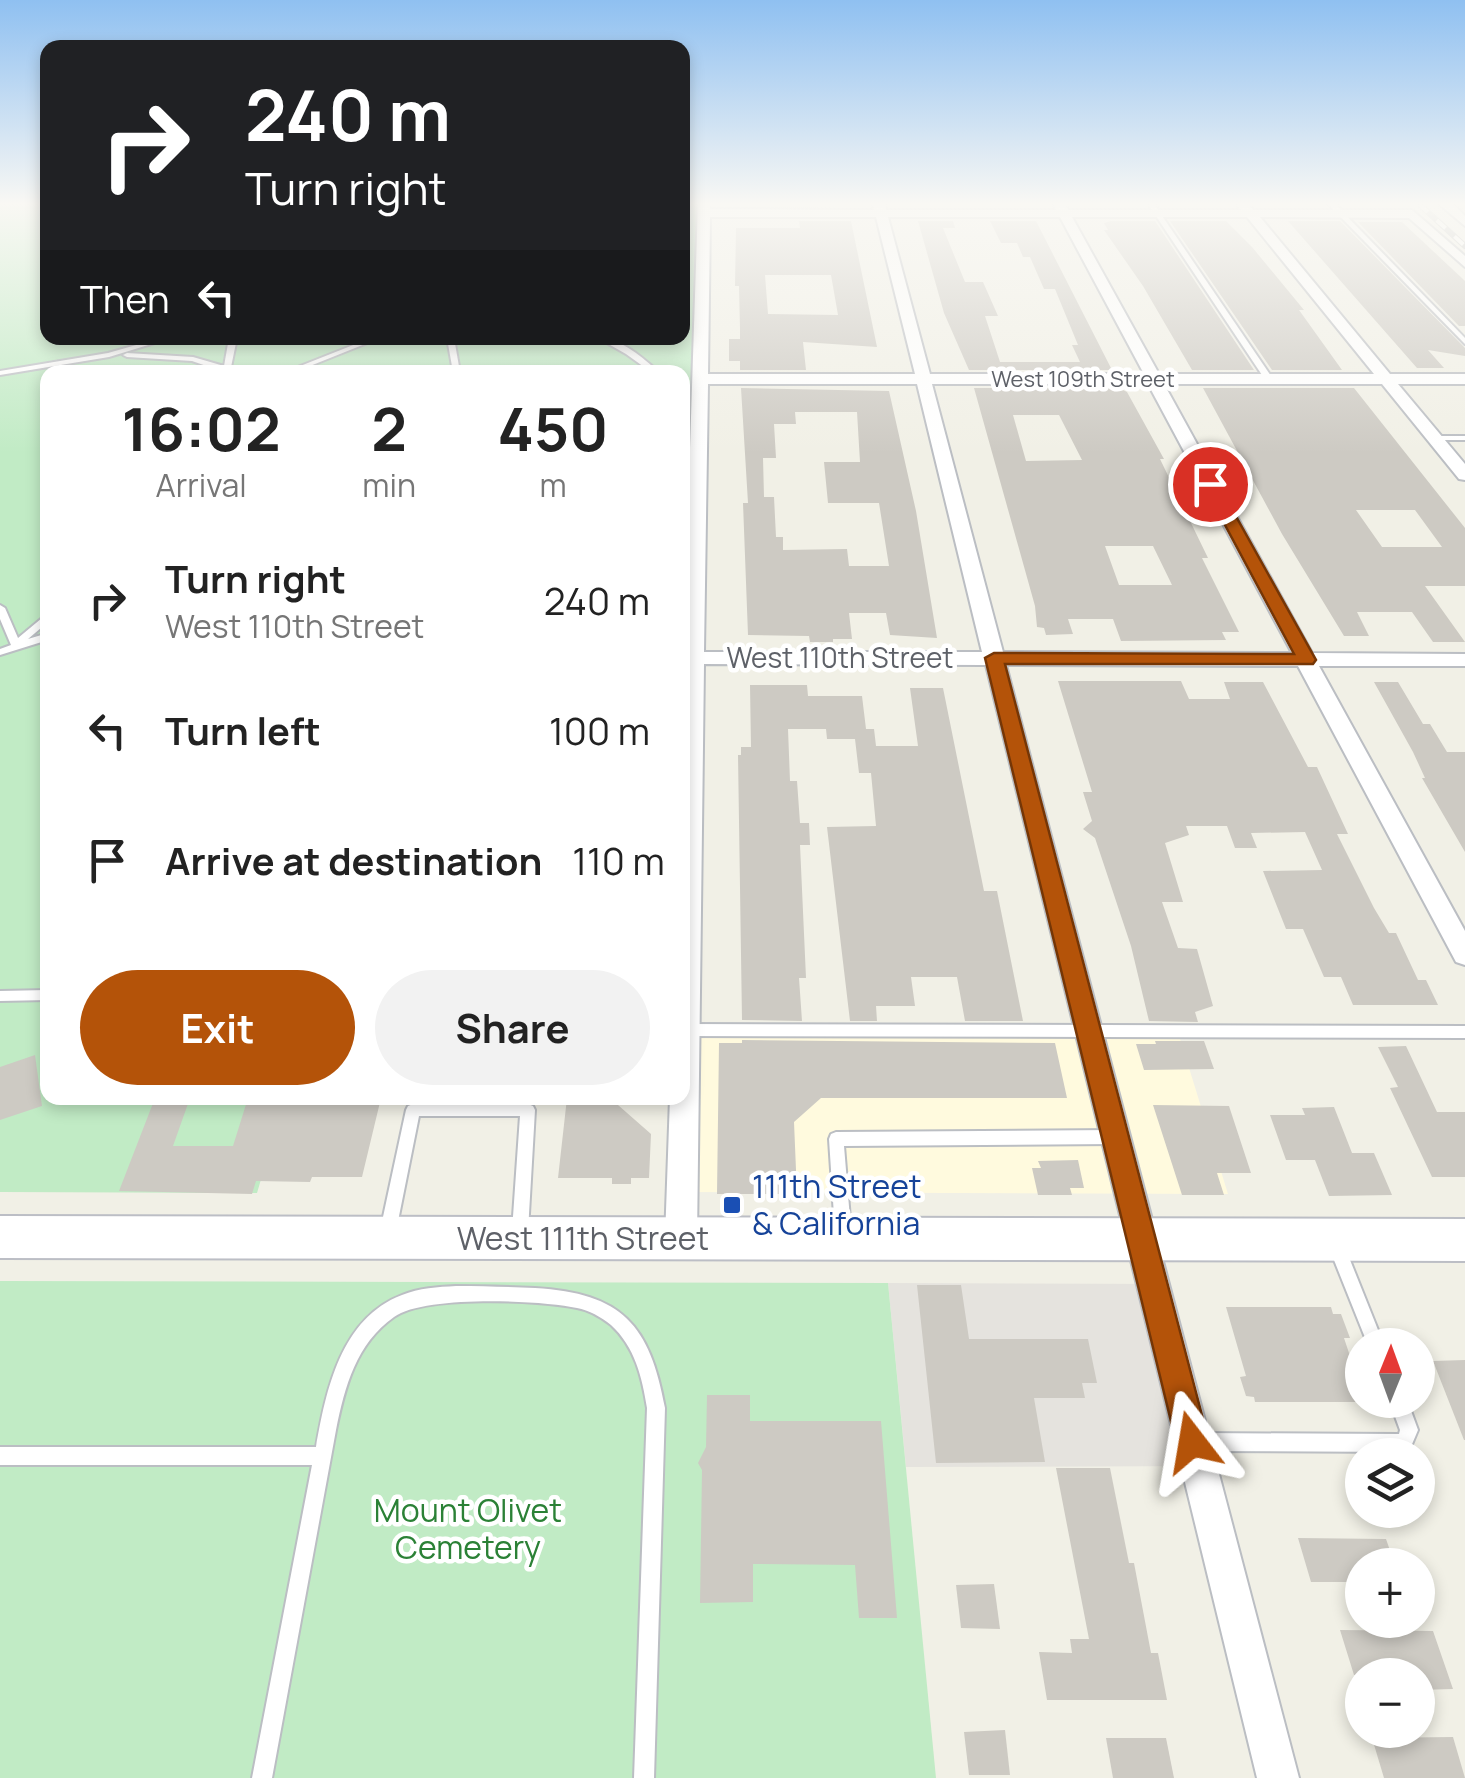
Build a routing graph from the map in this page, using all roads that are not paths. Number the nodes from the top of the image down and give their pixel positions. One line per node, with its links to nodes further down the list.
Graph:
1 (703, 287): 18 (street)
2 (901, 287): 19 (street)
3 (1104, 287): 20 (street)
4 (1207, 287): 21 (lane)
5 (1310, 287): 22 (street)
6 (1412, 287): 7 (lane)
7 (1465, 342)
8 (142, 345): 11 (lane)
9 (358, 345): 14 (lane)
10 (616, 345): 15 (lane)
11 (109, 354): 12 (lane); 13 (lane)
12 (46, 365)
13 (210, 365)
14 (307, 365)
15 (646, 365)
16 (40, 366): 17 (lane)
17 (0, 373)
18 (702, 378): 19 (street, West 109th Street); 32 (street)
19 (924, 379): 20 (street, West 109th Street); 33 (street)
20 (1153, 379): 21 (street, West 109th Street); 34 (street)
21 (1269, 379): 22 (street, West 109th Street)
22 (1386, 379): 23 (street, West 109th Street); 24 (street)
23 (1465, 379)
24 (1435, 438): 25 (lane); 26 (street)
25 (1465, 438)
26 (1465, 475)
27 (0, 608): 30 (lane)
28 (40, 623): 30 (lane)
29 (40, 638): 30 (lane)
30 (16, 644): 31 (lane)
31 (0, 652)
32 (694, 658): 33 (street, West 110th Street); 36 (street)
33 (994, 658): 34 (street, West 110th Street); 41 (street)
34 (1306, 660): 35 (street, West 110th Street); 37 (street)
35 (1465, 660)
36 (690, 844)
37 (1465, 955)
38 (0, 996): 39 (lane)
39 (40, 996)
40 (690, 1030): 41 (lane)
41 (1088, 1030): 42 (lane); 44 (street)
42 (1465, 1032)
43 (684, 1105): 48 (street)
44 (1115, 1136): 49 (lane); 50 (street)
45 (0, 1238): 46 (main road, West 111th Street)
46 (387, 1238): 47 (main road, West 111th Street); 47 (lane)
47 (520, 1238): 48 (main road, West 111th Street)
48 (681, 1239): 49 (main road, West 111th Street)
49 (844, 1239): 50 (main road, West 111th Street)
50 (1141, 1240): 51 (main road, West 111th Street); 55 (street)
51 (1334, 1240): 52 (main road, West 111th Street); 53 (lane)
52 (1465, 1240)
53 (1369, 1328)
54 (1405, 1418): 55 (lane)
55 (1192, 1442): 60 (street)
56 (0, 1456): 57 (lane)
57 (324, 1456): 58 (lane); 59 (lane)
58 (262, 1778)
59 (644, 1778)
60 (1278, 1778)

